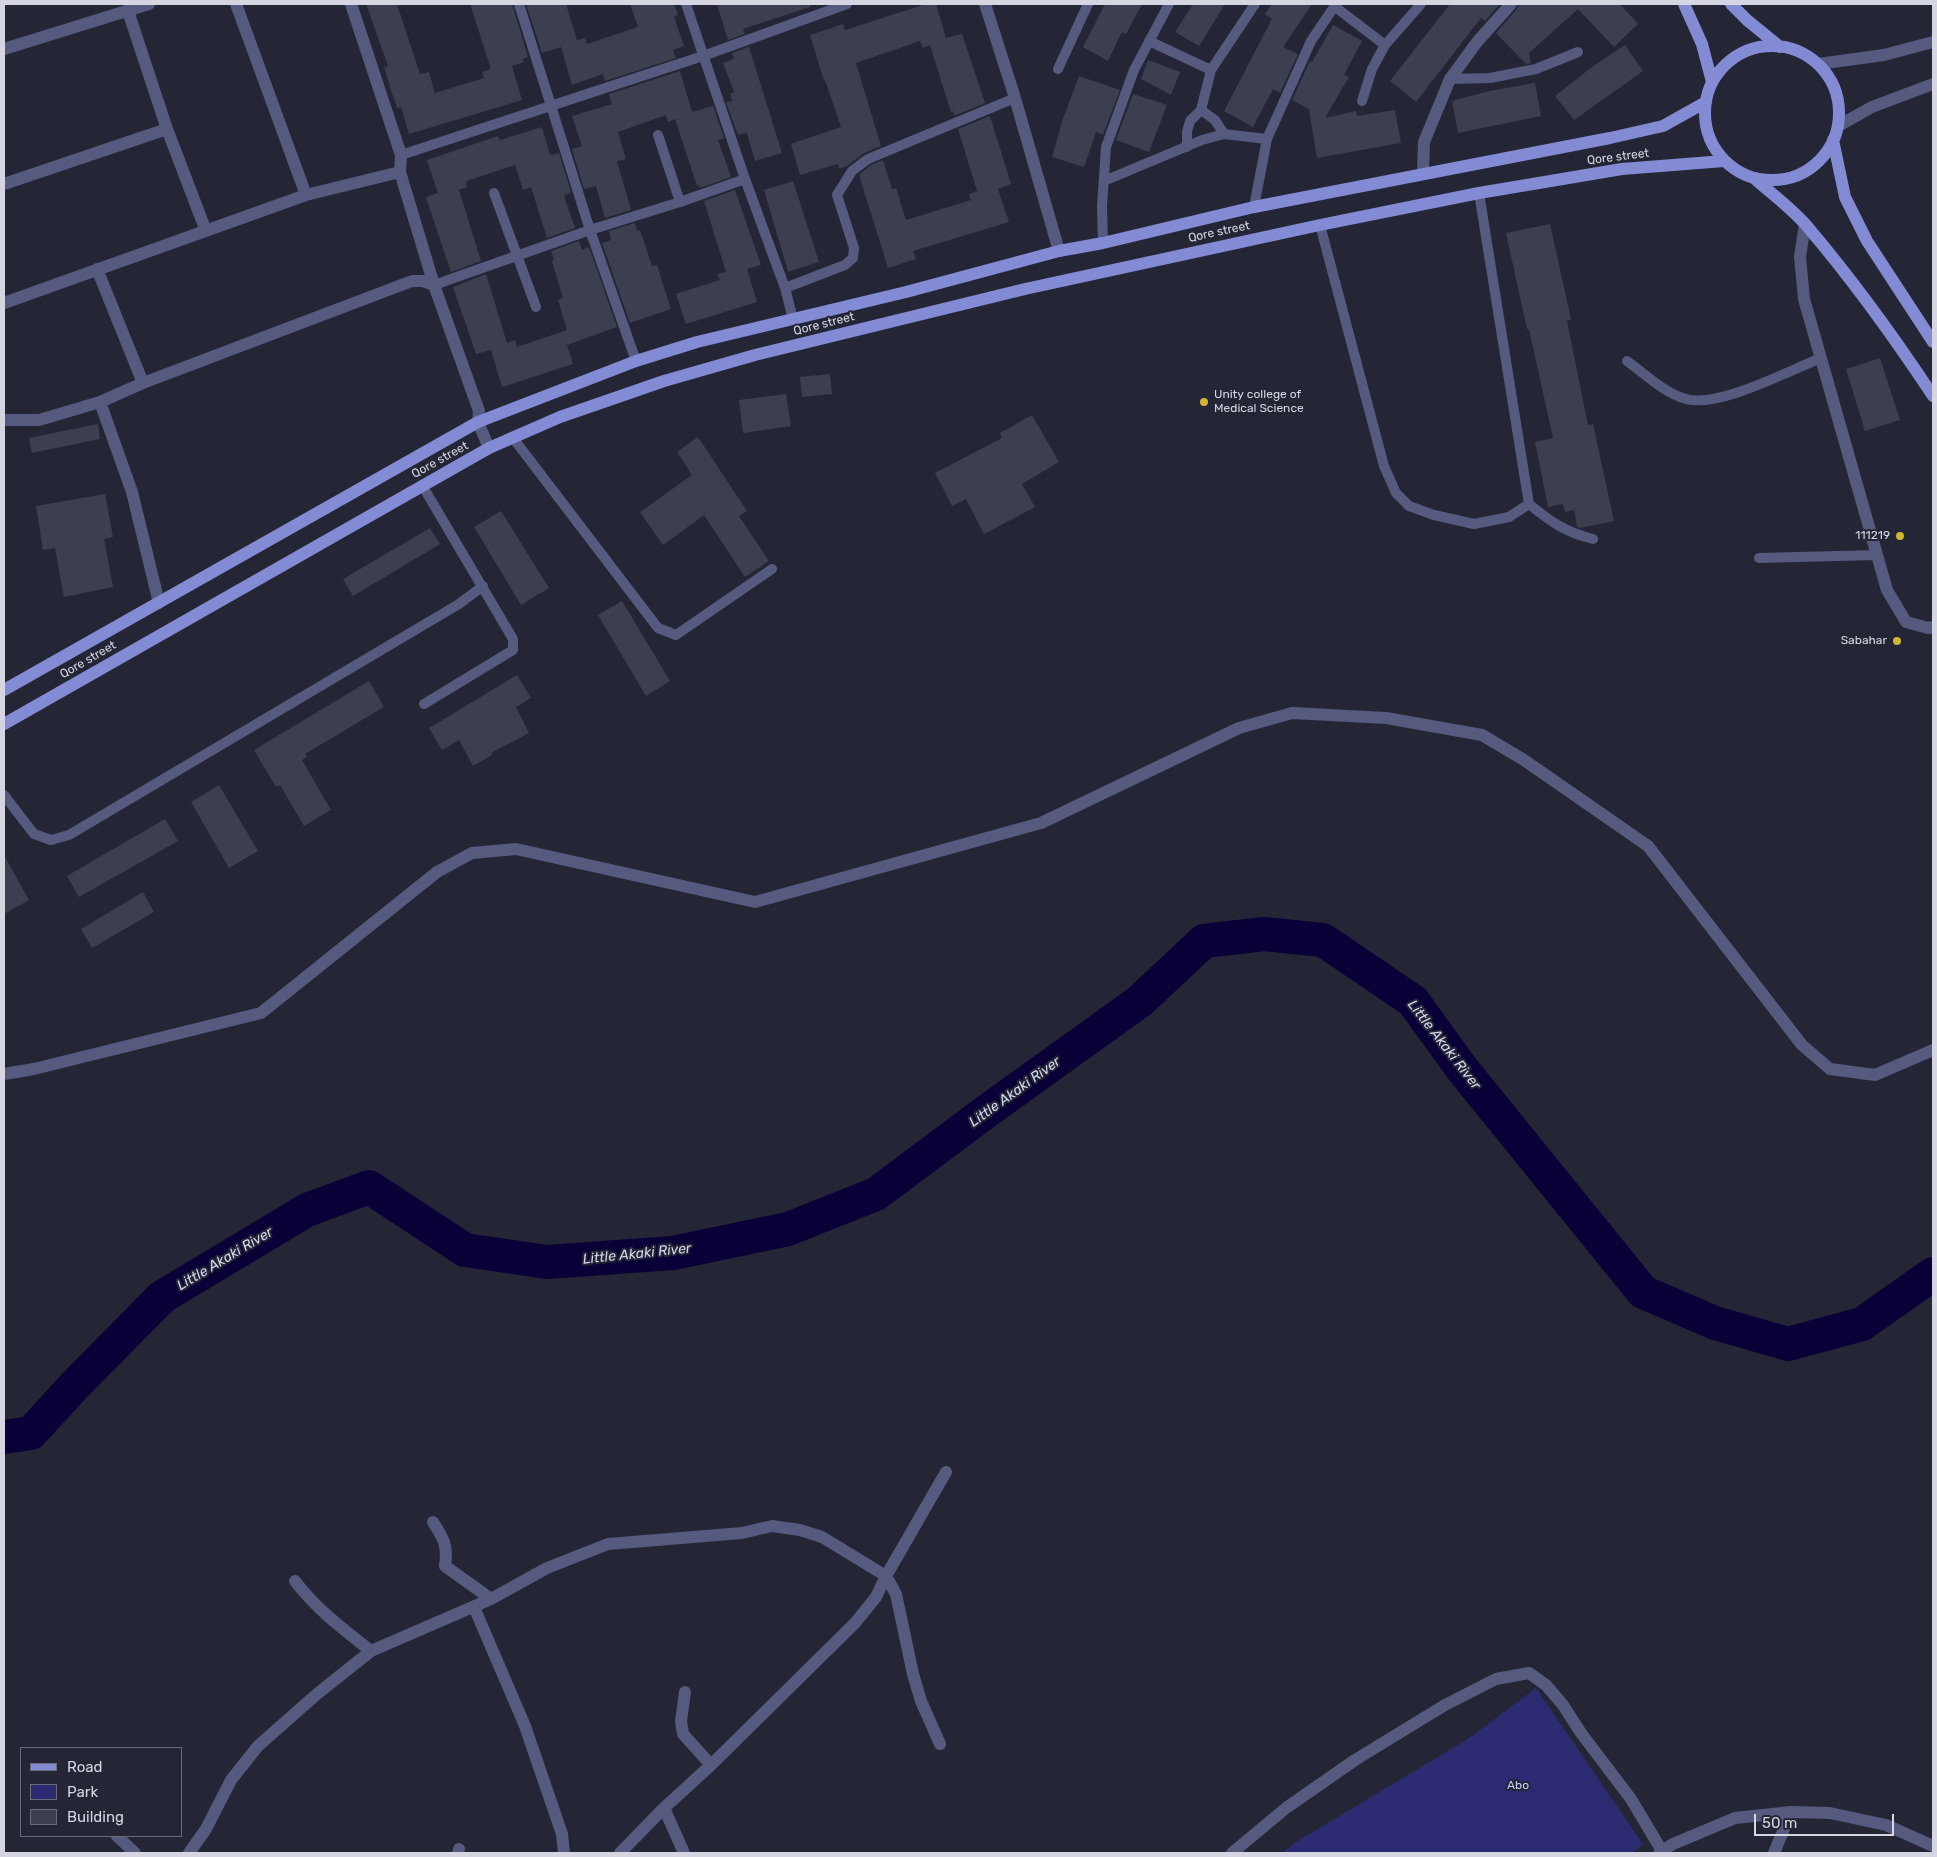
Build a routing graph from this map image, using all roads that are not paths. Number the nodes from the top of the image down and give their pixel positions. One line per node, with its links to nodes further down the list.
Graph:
1 (149, 4): 16 (street)
2 (236, 4): 52 (street)
3 (351, 4): 42 (street)
4 (519, 4): 33 (lane)
5 (686, 4): 23 (lane)
6 (847, 4): 23 (lane)
7 (985, 4): 30 (street)
8 (1088, 4): 25 (lane)
9 (1169, 4): 17 (lane)
10 (1255, 4): 26 (lane)
11 (1421, 4): 19 (lane)
12 (1511, 4): 27 (street)
13 (1684, 4): 28 (main road)
14 (1730, 4): 20 (main road)
15 (1335, 5): 19 (lane); 39 (lane)
16 (128, 11): 21 (street); 36 (street)
17 (1149, 41): 26 (lane); 48 (lane)
18 (1933, 42): 24 (street)
19 (1386, 45): 31 (lane)
20 (1780, 47): 24 (main road); 28 (main road)
21 (4, 49)
22 (1578, 52): 27 (lane)
23 (703, 56): 33 (lane); 47 (lane)
24 (1818, 64): 35 (main road)
25 (1058, 70)
26 (1212, 70): 34 (lane)
27 (1450, 79): 45 (street)
28 (1712, 82): 32 (main road)
29 (1933, 84): 35 (street)
30 (1015, 98): 60 (street); 64 (lane)
31 (1362, 101)
32 (1706, 102): 43 (main road); 45 (main road, Qore street)
33 (552, 106): 42 (lane); 57 (lane)
34 (1201, 110): 37 (lane); 41 (lane)
35 (1838, 126): 40 (main road)
36 (166, 129): 49 (street); 58 (street)
37 (1224, 134): 39 (lane); 41 (lane)
38 (658, 135): 53 (lane)
39 (1267, 139): 54 (lane)
40 (1833, 140): 46 (main road); 68 (main road)
41 (1187, 148): 48 (lane)
42 (401, 155): 44 (street)
43 (1724, 161): 46 (main road); 50 (main road, Qore street)
44 (400, 172): 52 (street); 63 (street)
45 (1424, 173): 54 (main road, Qore street)
46 (1756, 178): 56 (main road)
47 (745, 179): 53 (lane); 64 (lane)
48 (1104, 180): 59 (lane)
49 (4, 184)
50 (1479, 192): 55 (main road, Qore street); 81 (lane)
51 (494, 193): 61 (lane)
52 (306, 195): 58 (street)
53 (680, 202): 57 (lane)
54 (1254, 207): 59 (main road, Qore street)
55 (1320, 224): 78 (main road, Qore street); 81 (lane)
56 (1805, 224): 70 (street); 74 (main road)
57 (590, 230): 61 (lane); 71 (lane)
58 (206, 231): 62 (street)
59 (1103, 243): 60 (main road, Qore street)
60 (1059, 251): 67 (main road, Qore street)
61 (517, 256): 63 (lane); 66 (lane)
62 (97, 270): 65 (street); 73 (street)
63 (434, 285): 73 (street); 77 (street)
64 (785, 288): 67 (lane)
65 (4, 303)
66 (536, 306)
67 (793, 319): 71 (main road, Qore street)
68 (1928, 327): 69 (main road)
69 (1933, 342)
70 (1821, 358): 72 (lane); 83 (street)
71 (636, 361): 77 (main road, Qore street)
72 (1627, 361)
73 (143, 383): 75 (street)
74 (1933, 396)
75 (100, 402): 76 (street); 87 (street)
76 (4, 420)
77 (478, 422): 79 (street); 87 (main road, Qore street)
78 (513, 438): 79 (main road, Qore street); 85 (lane)
79 (489, 448): 80 (main road, Qore street)
80 (422, 485): 86 (lane); 91 (main road, Qore street)
81 (1529, 504): 82 (lane)
82 (1593, 539)
83 (1877, 555): 84 (lane); 88 (street)
84 (1759, 558)
85 (772, 569)
86 (483, 586): 90 (lane); 92 (lane)
87 (158, 603): 89 (main road, Qore street)
88 (1933, 627)
89 (4, 690)
90 (424, 704)
91 (4, 724)
92 (4, 795)
93 (1933, 1050): 94 (street)
94 (4, 1074)
95 (946, 1472): 97 (street)
96 (433, 1522): 99 (street)
97 (886, 1576): 99 (street); 103 (street); 104 (street)
98 (295, 1581): 101 (street)
99 (491, 1599): 100 (street)
100 (474, 1607): 101 (street); 112 (street)
101 (371, 1651): 111 (street)
102 (685, 1692): 104 (street)
103 (940, 1744)
104 (711, 1765): 105 (street)
105 (664, 1808): 113 (street); 114 (street)
106 (1791, 1812): 108 (street); 109 (street); 116 (street)
107 (118, 1837): 110 (street)
108 (1933, 1846)
109 (1661, 1852): 115 (street)
110 (135, 1853)
111 (189, 1853)
112 (564, 1853)
113 (620, 1853)
114 (684, 1853)
115 (1232, 1853)
116 (1774, 1853)

